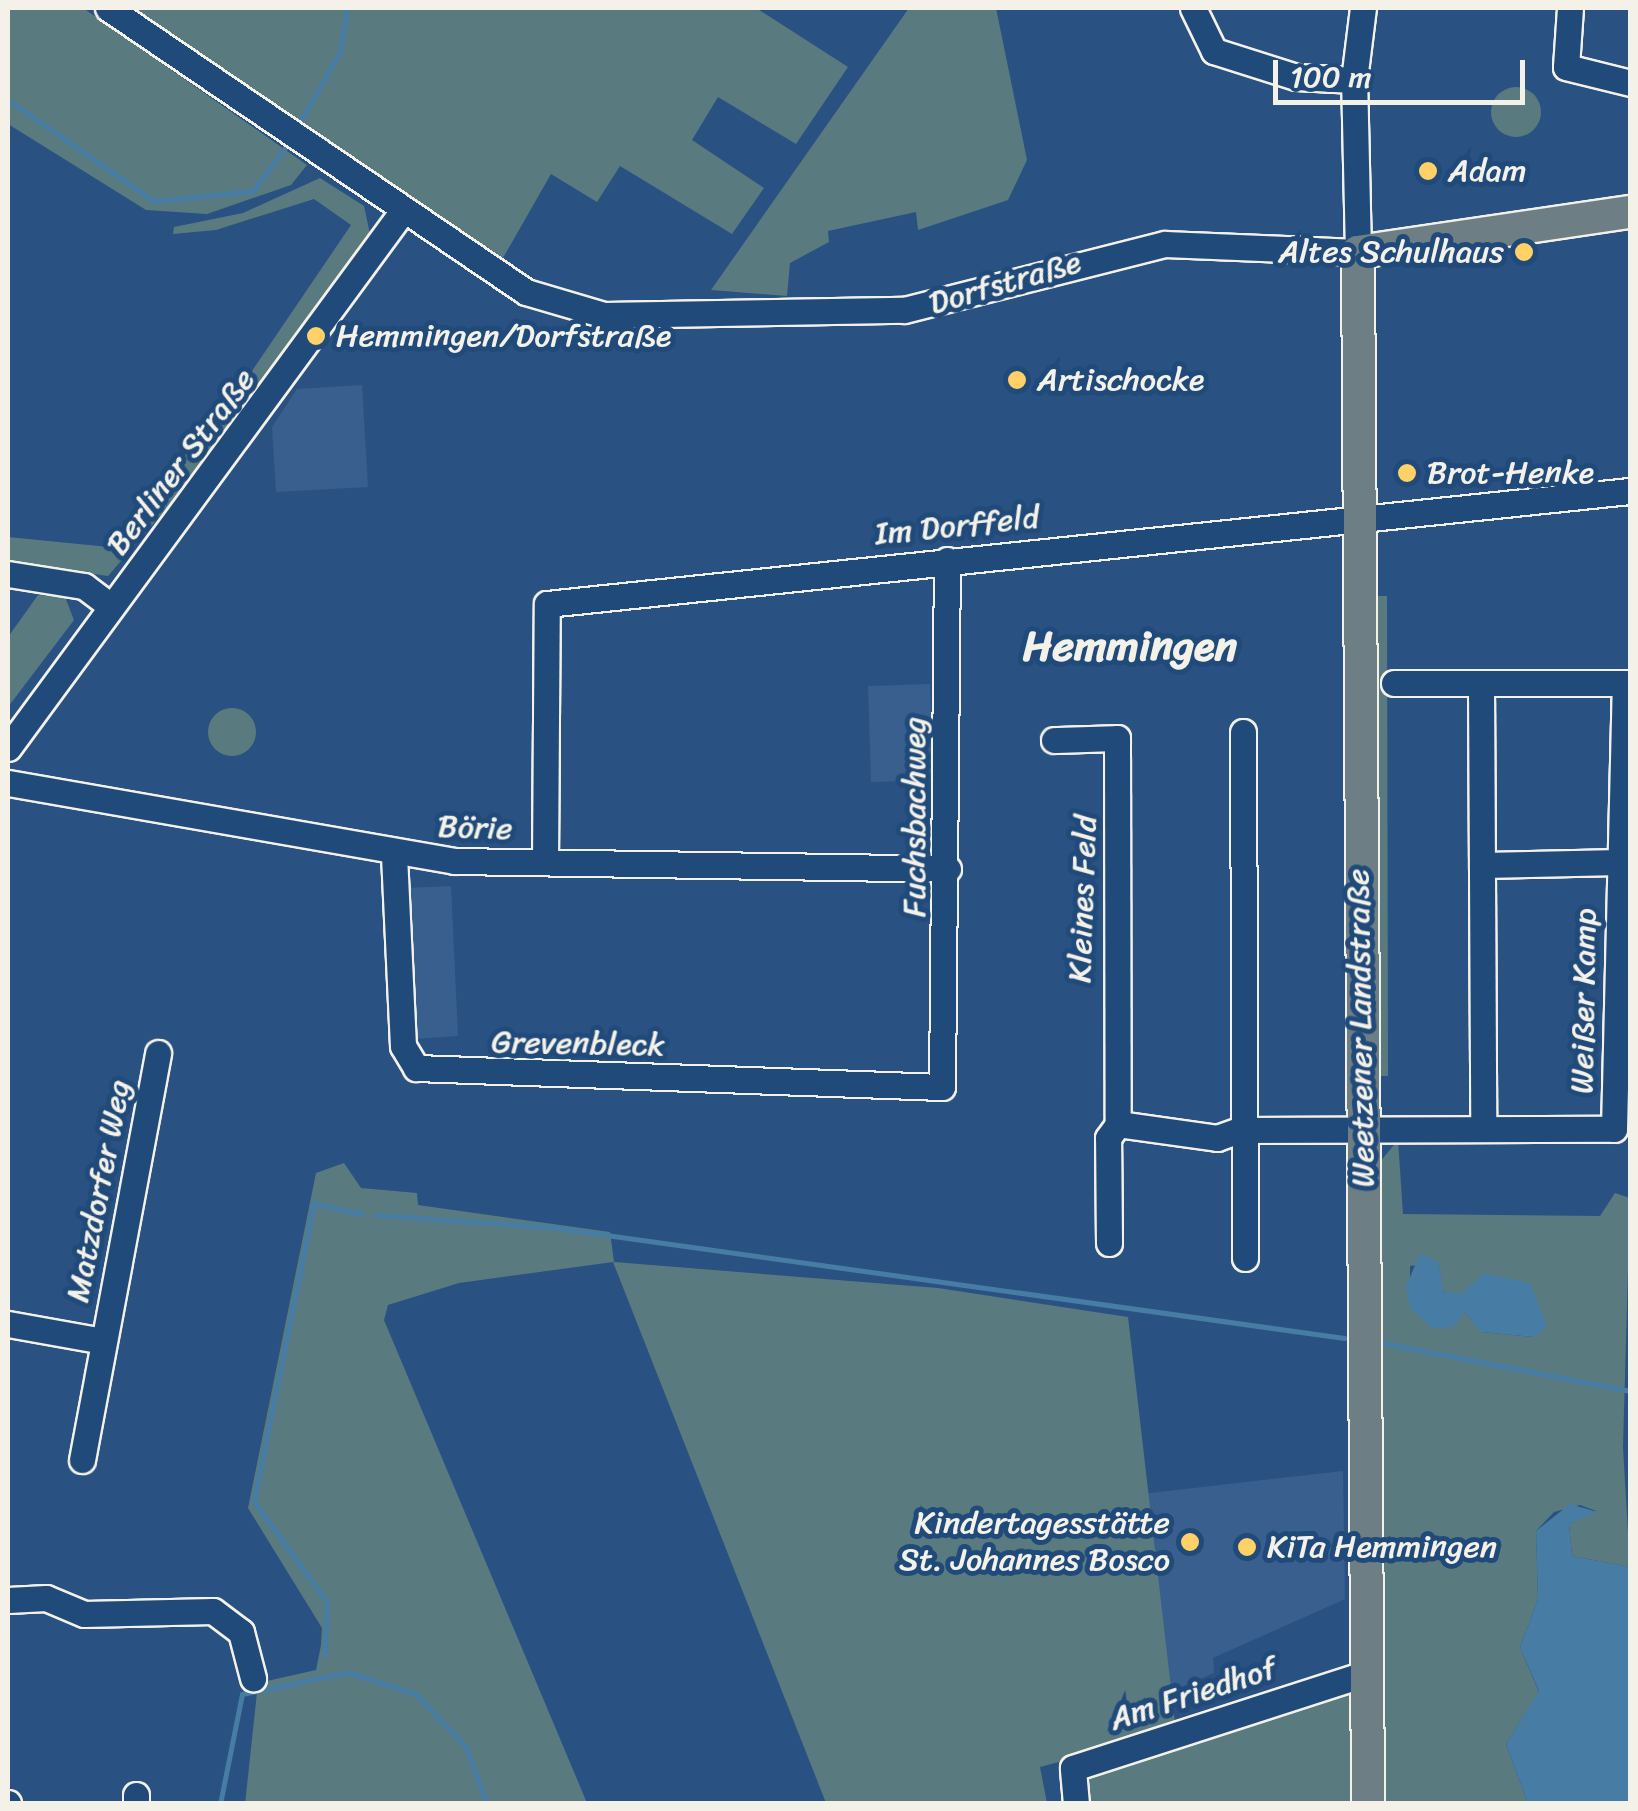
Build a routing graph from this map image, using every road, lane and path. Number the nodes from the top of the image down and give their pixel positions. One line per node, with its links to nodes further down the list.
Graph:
1 (108, 8): 7 (street, Dorfstraße)
2 (1193, 8): 5 (street)
3 (1364, 8): 5 (street)
4 (1570, 8): 6 (street)
5 (1354, 80): 9 (street)
6 (1630, 84)
7 (402, 212): 9 (street, Dorfstraße); 14 (street, Berliner Straße)
8 (1630, 212): 9 (main road, Dorfstraße)
9 (1358, 252): 11 (main road, Weetzener Landstraße)
10 (1630, 491): 11 (street, Im Dorffeld)
11 (1357, 518): 12 (street, Im Dorffeld); 29 (main road, Weetzener Landstraße)
12 (947, 560): 22 (street, Im Dorffeld); 25 (street, Fuchsbachweg)
13 (8, 574): 14 (street)
14 (111, 606): 19 (street, Berliner Straße)
15 (1394, 683): 16 (street, Weißer Kamp)
16 (1481, 683): 23 (street, Weißer Kamp); 24 (street)
17 (1244, 732): 31 (street)
18 (1054, 740): 28 (street, Kleines Feld)
19 (8, 748)
20 (8, 783): 21 (street, Börie)
21 (394, 856): 22 (street, Börie); 27 (street, Grevenbleck)
22 (544, 862): 25 (street, Börie)
23 (1618, 862): 24 (street, Weißer Kamp); 30 (street, Weißer Kamp)
24 (1485, 865): 30 (street)
25 (948, 870): 27 (street, Fuchsbachweg)
26 (158, 1053): 35 (street, Matzdorfer Weg)
27 (948, 1074)
28 (1118, 1124): 31 (street); 32 (street, Kleines Feld)
29 (1362, 1128): 30 (street, Weißer Kamp); 31 (street); 38 (main road, Weetzener Landstraße)
30 (1483, 1129)
31 (1239, 1130): 33 (street)
32 (1109, 1243)
33 (1244, 1258)
34 (8, 1324): 35 (street, Matzdorfer Weg)
35 (104, 1341): 36 (street, Matzdorfer Weg)
36 (82, 1460)
37 (8, 1600): 39 (street)
38 (1367, 1673): 40 (street, Am Friedhof); 41 (main road, Weetzener Landstraße)
39 (253, 1678)
40 (1076, 1804)
41 (1368, 1804)

